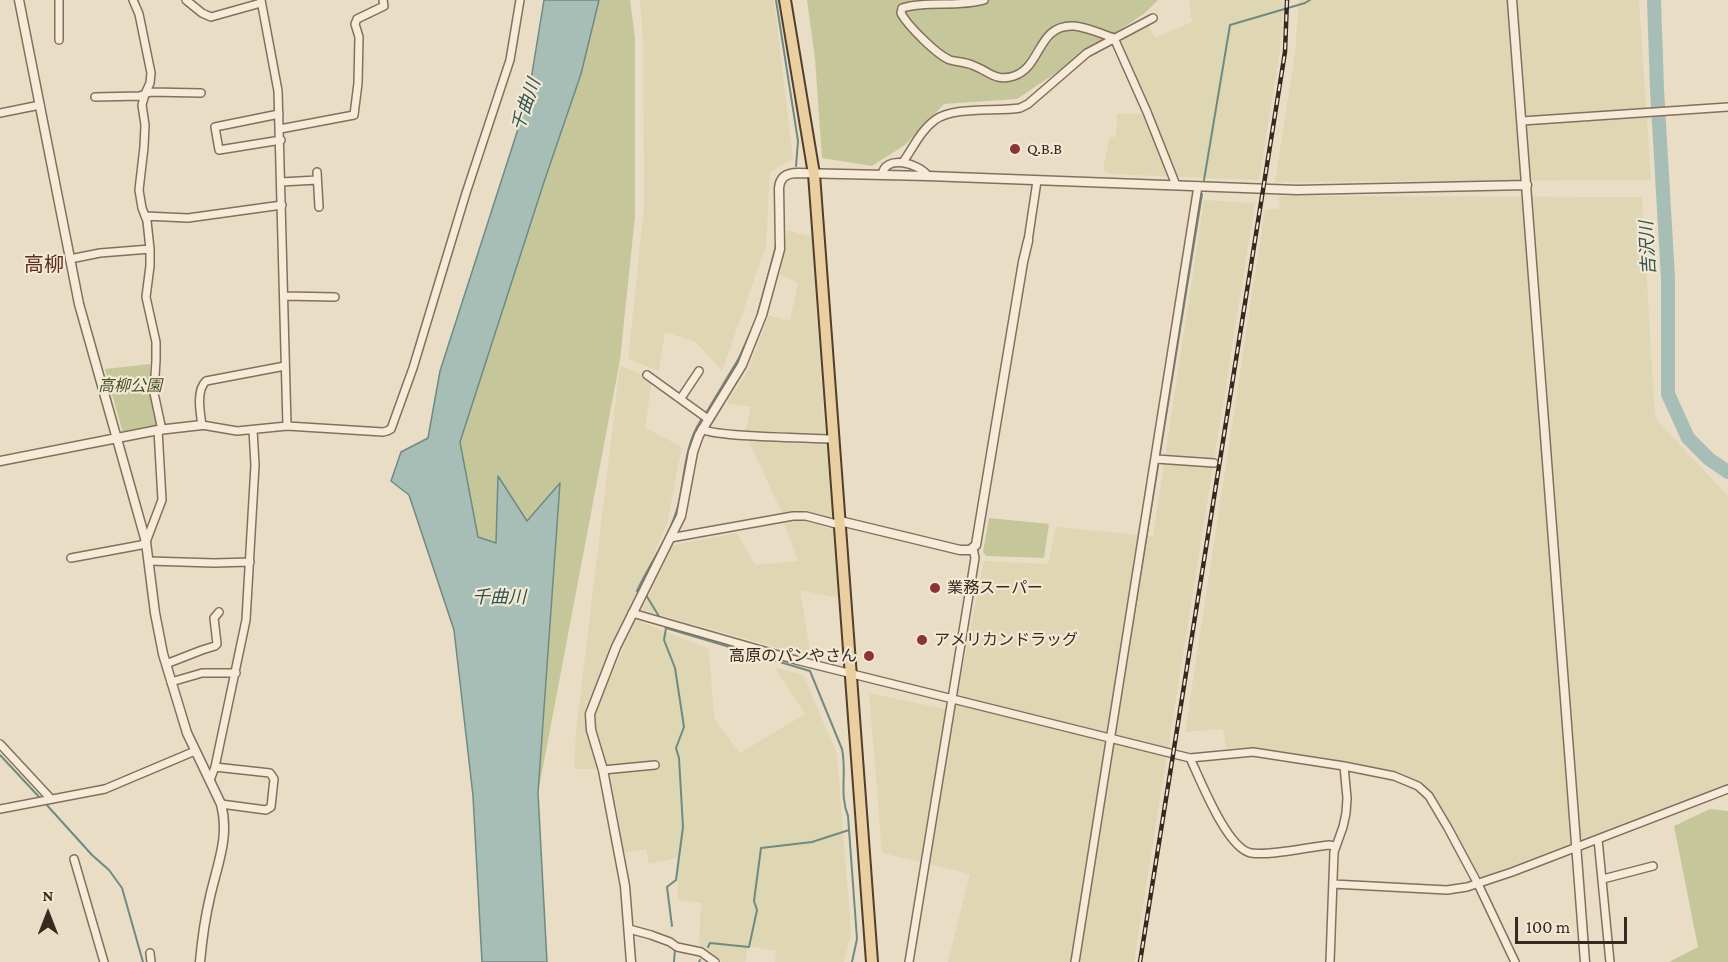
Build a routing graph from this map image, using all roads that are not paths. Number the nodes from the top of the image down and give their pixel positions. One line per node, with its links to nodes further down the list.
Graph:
1 (19, 0): 17 (street)
2 (59, 0): 13 (street)
3 (133, 0): 15 (street)
4 (186, 0): 10 (street)
5 (383, 0): 22 (street)
6 (519, 0): 47 (street)
7 (785, 0): 25 (main road)
8 (984, 0): 12 (street)
9 (1512, 0): 21 (street)
10 (261, 2): 20 (street)
11 (1154, 18): 12 (street)
12 (1114, 38): 24 (street); 30 (street)
13 (59, 40)
14 (201, 93): 15 (street)
15 (145, 94): 16 (street); 35 (street)
16 (95, 97)
17 (40, 105): 19 (street); 38 (street)
18 (1728, 107): 21 (street)
19 (0, 113)
20 (279, 114): 22 (street); 23 (street)
21 (1522, 121): 31 (street)
22 (280, 129): 23 (street)
23 (280, 140): 29 (street)
24 (903, 162): 26 (street); 27 (street)
25 (814, 174): 26 (street); 45 (street); 52 (main road)
26 (882, 175): 27 (street)
27 (928, 176): 28 (street)
28 (1037, 181): 30 (street); 36 (street)
29 (280, 182): 33 (street); 34 (street)
30 (1176, 185): 32 (street)
31 (1527, 185): 32 (street); 85 (street)
32 (1198, 186): 53 (street)
33 (282, 205): 35 (street); 39 (street)
34 (319, 207)
35 (145, 216): 37 (street)
36 (1028, 241): 59 (street)
37 (150, 249): 38 (street); 49 (street)
38 (69, 259): 51 (street)
39 (284, 296): 40 (street); 41 (street)
40 (334, 297)
41 (285, 366): 46 (street); 47 (street)
42 (699, 370): 44 (street)
43 (647, 375): 44 (street)
44 (681, 399): 45 (street)
45 (708, 419): 48 (street)
46 (202, 425): 49 (street); 50 (street)
47 (287, 426): 50 (street)
48 (702, 429): 52 (street); 57 (street)
49 (160, 430): 51 (street); 58 (street)
50 (253, 430): 62 (street)
51 (117, 438): 54 (street); 58 (street)
52 (833, 439): 56 (main road)
53 (1158, 459): 55 (street); 70 (street)
54 (0, 461)
55 (1214, 463)
56 (840, 523): 57 (street); 59 (street); 67 (main road)
57 (670, 538): 64 (street)
58 (146, 542): 60 (street); 61 (street)
59 (973, 548): 69 (street)
60 (71, 558)
61 (149, 561): 62 (street); 65 (street)
62 (250, 562): 66 (street)
63 (219, 612): 65 (street)
64 (632, 613): 67 (street); 77 (street)
65 (165, 664): 68 (street)
66 (236, 673): 68 (street); 76 (street)
67 (851, 674): 69 (street); 98 (main road)
68 (171, 682): 72 (street)
69 (951, 699): 70 (street); 99 (street)
70 (1110, 738): 73 (street); 100 (street)
71 (0, 744): 80 (street)
72 (195, 751): 78 (street); 80 (street)
73 (1190, 758): 75 (street); 84 (street)
74 (655, 765): 77 (street)
75 (1344, 766): 84 (street); 90 (street)
76 (215, 767): 78 (street); 81 (street)
77 (603, 770): 91 (street)
78 (210, 780): 81 (street)
79 (1728, 789): 83 (street)
80 (46, 800): 82 (street)
81 (221, 804): 95 (street)
82 (0, 809)
83 (1598, 839): 85 (street); 88 (street)
84 (1335, 846): 89 (street)
85 (1576, 848): 90 (street); 103 (street)
86 (74, 860): 93 (street)
87 (1653, 866): 88 (street)
88 (1603, 879): 104 (street)
89 (1333, 884): 90 (street); 101 (street)
90 (1478, 884): 102 (street)
91 (628, 929): 96 (street); 97 (street)
92 (150, 953): 94 (street)
93 (104, 962)
94 (151, 962)
95 (200, 962)
96 (631, 962)
97 (716, 962)
98 (872, 962)
99 (909, 962)
100 (1075, 962)
101 (1330, 962)
102 (1515, 962)
103 (1585, 962)
104 (1610, 962)

